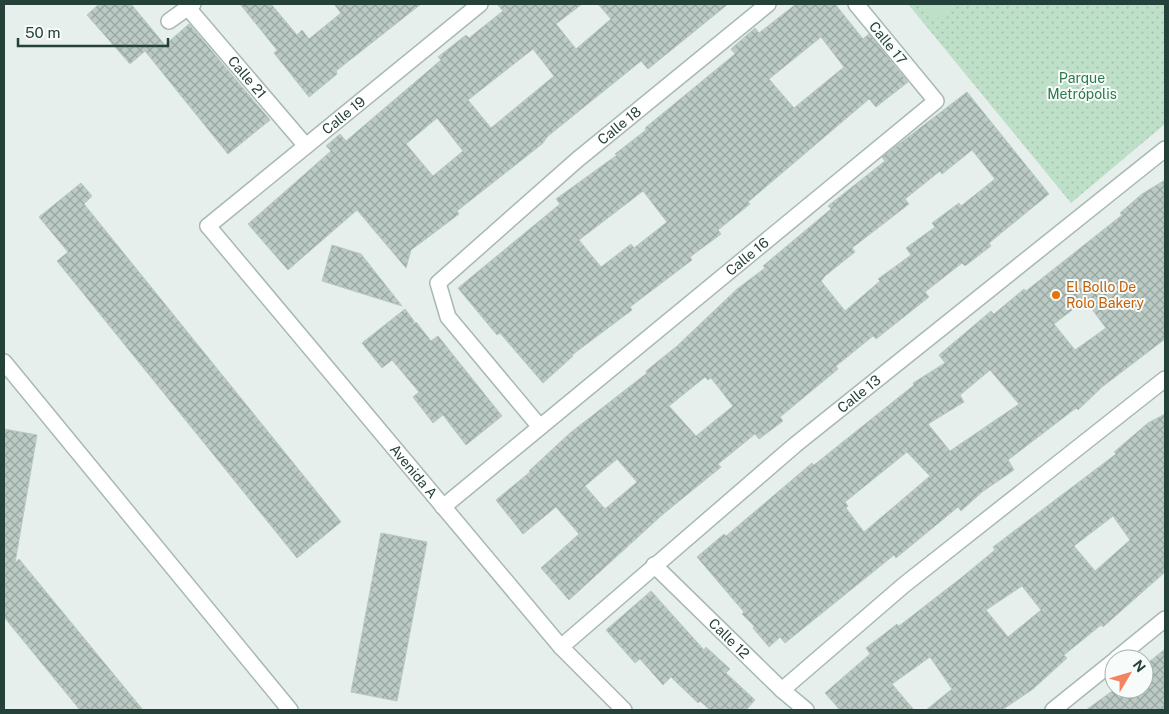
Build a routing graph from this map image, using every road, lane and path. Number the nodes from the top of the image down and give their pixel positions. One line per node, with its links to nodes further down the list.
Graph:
1 (480, 4): 7 (street, Calle 19)
2 (768, 4): 12 (street, Calle 18)
3 (856, 4): 6 (street, Calle 17)
4 (191, 6): 5 (street); 7 (street, Calle 21)
5 (170, 21)
6 (921, 83): 12 (street, Calle 16)
7 (306, 146): 9 (street, Calle 19)
8 (1165, 149): 14 (street, Calle 13)
9 (208, 226): 13 (street, Avenida A)
10 (4, 362): 20 (street)
11 (1165, 379): 19 (street)
12 (540, 427): 13 (street)
13 (444, 507): 16 (street, Avenida A)
14 (654, 566): 16 (street, Calle 13); 19 (street, Calle 12)
15 (1165, 619): 17 (street)
16 (561, 647): 21 (street, Avenida A)
17 (1128, 649)
18 (1104, 669): 23 (street)
19 (782, 690): 22 (street, Calle 12)
20 (290, 710)
21 (624, 710)
22 (806, 710)
23 (1053, 710)

